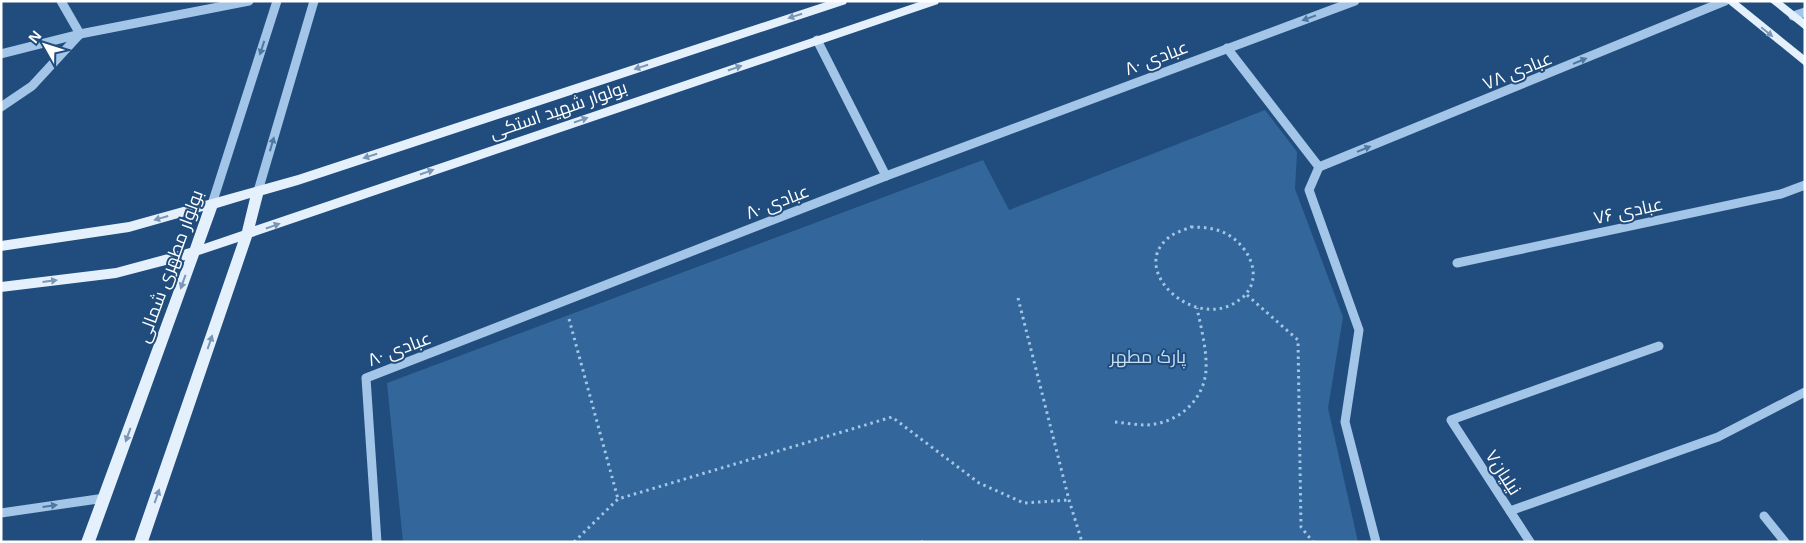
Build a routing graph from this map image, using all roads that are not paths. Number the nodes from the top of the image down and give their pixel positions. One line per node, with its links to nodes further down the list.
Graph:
1 (62, 1): 14 (street)
2 (249, 1): 14 (street)
3 (277, 1): 24 (street, بولوار مطهری شمالی, one-way to 24)
4 (314, 1): 23 (street, one-way to 4)
5 (842, 1): 23 (main road, بولوار شهید استکی, one-way to 23)
6 (934, 1): 15 (main road, بولوار شهید استکی)
7 (1355, 1): 16 (street, عبادی ۸۰, one-way to 16)
8 (1726, 1): 20 (street, عبادی ۷۸, one-way to 8)
9 (1730, 1): 18 (main road, one-way to 18)
10 (1774, 1): 12 (main road)
11 (1805, 12): 12 (street)
12 (1793, 16): 13 (main road)
13 (1805, 26)
14 (80, 34): 17 (street); 19 (street)
15 (818, 40): 21 (street); 25 (main road, بولوار شهید استکی, one-way to 15)
16 (1227, 48): 20 (street); 21 (street, عبادی ۸۰)
17 (1, 54)
18 (1805, 62)
19 (1, 107)
20 (1319, 167): 39 (street)
21 (886, 176): 38 (street, عبادی ۸۰)
22 (1805, 185): 28 (street, عبادی ۷۶)
23 (258, 191): 24 (main road, بولوار شهید استکی); 25 (main road)
24 (212, 204): 26 (main road, بولوار شهید استکی, one-way to 26); 27 (main road, بولوار مطهری شمالی)
25 (247, 235): 27 (main road, بولوار شهید استکی); 37 (main road, one-way to 25)
26 (1, 246)
27 (194, 252): 29 (main road, بولوار شهید استکی, one-way to 27); 32 (main road, بولوار مطهری شمالی, one-way to 32)
28 (1457, 263)
29 (1, 287)
30 (1659, 346): 33 (street, نیلیان۷)
31 (1805, 392): 33 (street)
32 (105, 498): 34 (street, one-way to 32); 36 (main road, بولوار مطهری شمالی)
33 (1510, 511): 40 (street, نیلیان۷)
34 (1, 513)
35 (1764, 516): 41 (street)
36 (88, 542)
37 (141, 542)
38 (377, 542)
39 (1376, 542)
40 (1530, 542)
41 (1785, 542)

